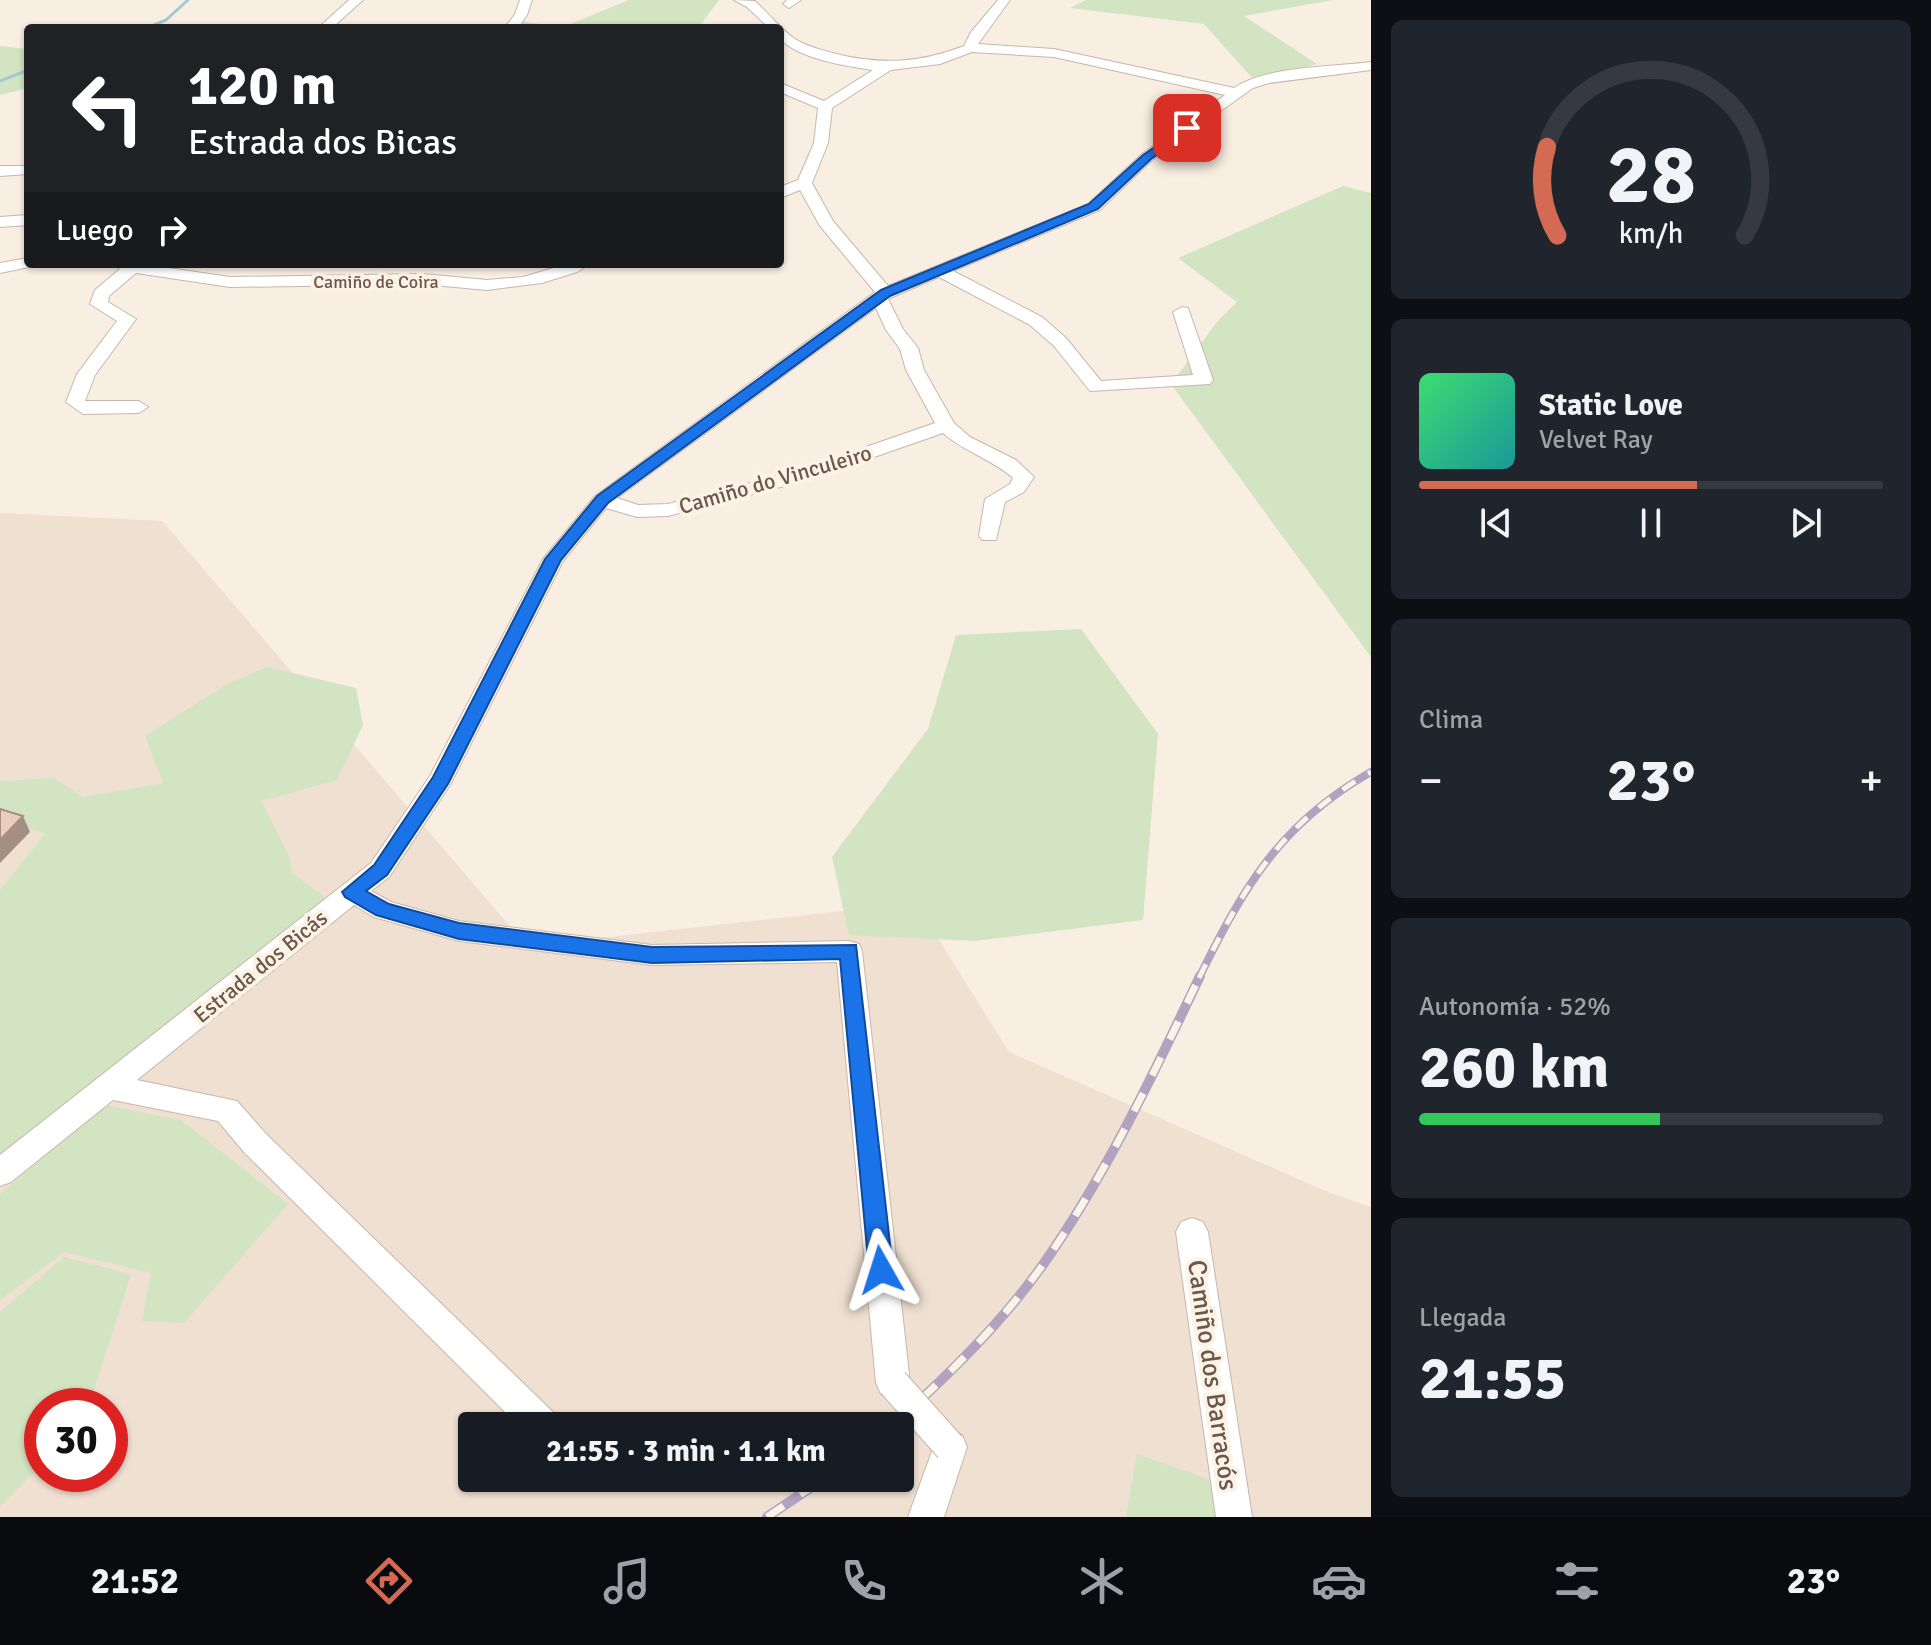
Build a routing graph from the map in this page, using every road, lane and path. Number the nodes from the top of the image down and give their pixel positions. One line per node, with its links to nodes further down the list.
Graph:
1 (357, 0): 5 (street)
2 (526, 0): 6 (street)
3 (1004, 0): 9 (street)
4 (750, 1): 7 (street)
5 (329, 24)
6 (514, 24)
7 (772, 24)
8 (784, 36): 11 (street)
9 (970, 48): 11 (street); 13 (street)
10 (1371, 66): 13 (street, Estrada dos Bicás)
11 (887, 67): 14 (street)
12 (784, 89): 14 (street)
13 (1237, 93): 24 (street, Estrada dos Bicás)
14 (825, 106): 17 (street)
15 (24, 170): 16 (street)
16 (0, 171)
17 (804, 183): 18 (street); 25 (street)
18 (784, 191)
19 (24, 264): 20 (street)
20 (0, 268)
21 (125, 268): 27 (street)
22 (138, 268): 23 (street, Camiño de Coira)
23 (569, 268)
24 (941, 271): 25 (street, Estrada dos Bicás); 26 (street)
25 (883, 296): 28 (street); 29 (street, Estrada dos Bicás)
26 (1182, 312)
27 (139, 407)
28 (946, 426): 29 (street, Camiño do Vinculeiro); 30 (street)
29 (602, 500): 31 (street, Estrada dos Bicás)
30 (989, 536)
31 (352, 892): 32 (street, Estrada dos Bicás); 36 (street, bridge)
32 (109, 1087): 33 (street, Estrada dos Bicás); 35 (street)
33 (0, 1173)
34 (1192, 1232): 37 (street, Camiño dos Barracós)
35 (529, 1412)
36 (926, 1517)
37 (1234, 1517)

